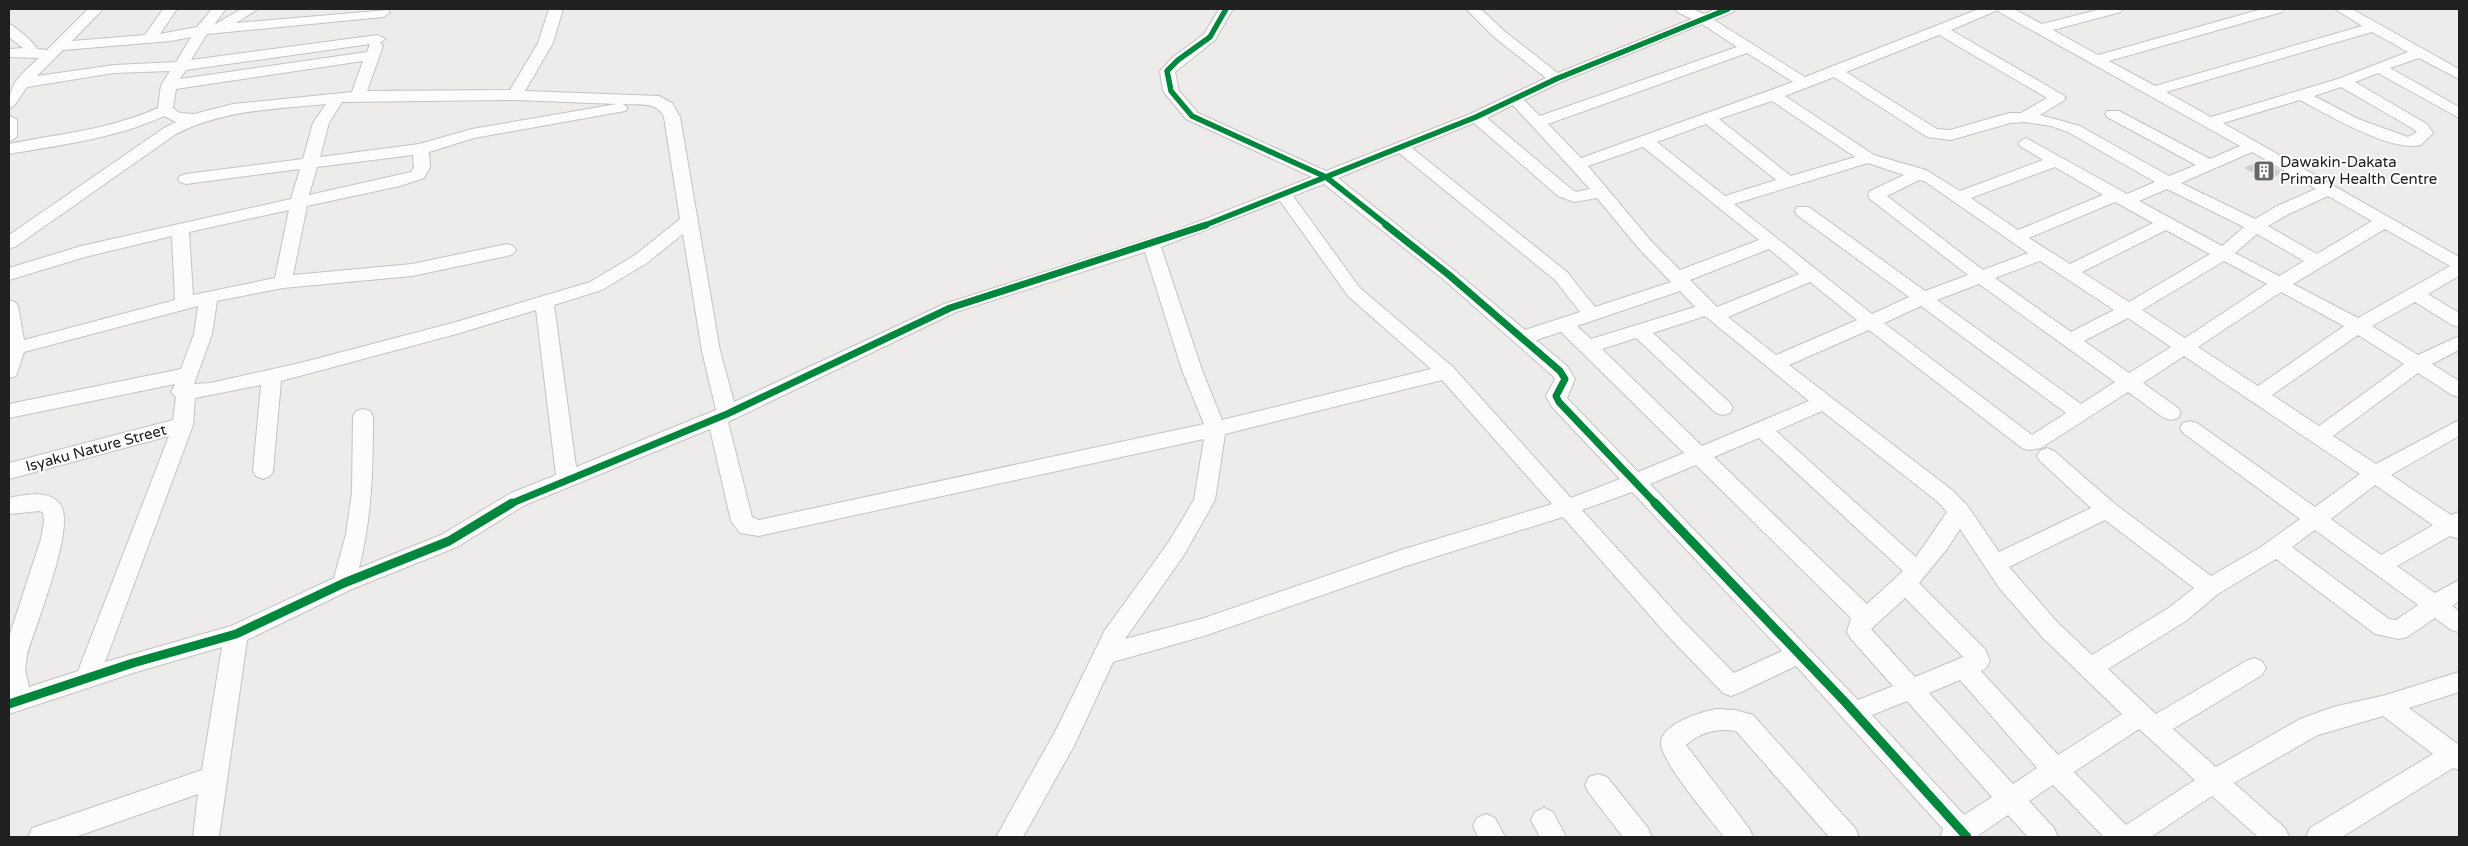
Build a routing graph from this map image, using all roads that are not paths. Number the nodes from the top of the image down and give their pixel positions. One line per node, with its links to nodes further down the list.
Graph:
1 (96, 9): 25 (street)
2 (170, 9): 22 (street)
3 (219, 9): 19 (street)
4 (251, 9): 19 (street)
5 (556, 9): 43 (street)
6 (1226, 9): 70 (street)
7 (1473, 9): 35 (street)
8 (1682, 9): 16 (street)
9 (1728, 9): 16 (street)
10 (1991, 9): 20 (street)
11 (2004, 9): 21 (street)
12 (2116, 9): 21 (street)
13 (2277, 9): 30 (street)
14 (2342, 9): 17 (street)
15 (383, 11): 19 (street); 23 (street)
16 (1702, 18): 24 (street); 35 (street)
17 (2374, 27): 28 (street); 40 (street)
18 (9, 28): 26 (street)
19 (208, 29): 22 (street); 31 (street)
20 (1939, 29): 33 (street); 53 (street)
21 (2041, 30): 30 (street)
22 (149, 39): 25 (street)
23 (378, 39): 29 (street); 31 (street)
24 (1748, 48): 38 (street); 56 (street)
25 (57, 50): 26 (street); 37 (street)
26 (30, 52): 27 (street)
27 (9, 53)
28 (2420, 53): 32 (street); 34 (street)
29 (373, 55): 39 (street); 44 (street)
30 (2096, 60): 40 (street)
31 (180, 66): 37 (street); 39 (street)
32 (2378, 67): 36 (street); 50 (street)
33 (1835, 71): 38 (street); 53 (street)
34 (2459, 75)
35 (1556, 79): 45 (street)
36 (2343, 82): 42 (street); 42 (street)
37 (22, 83): 48 (street)
38 (1804, 83): 41 (street)
39 (169, 85): 49 (street)
40 (2153, 91): 57 (street)
41 (1774, 94): 55 (street); 64 (street)
42 (2300, 94): 57 (street)
43 (515, 95): 44 (street); 47 (street)
44 (358, 96): 46 (street)
45 (1514, 98): 52 (street); 56 (street)
46 (336, 100): 54 (street); 66 (street)
47 (659, 101): 63 (street); 82 (street)
48 (9, 102)
49 (165, 110): 54 (street); 62 (street)
50 (2459, 113)
51 (2113, 114): 68 (street)
52 (1476, 117): 61 (street); 75 (street)
53 (2025, 117): 73 (street)
54 (194, 119): 89 (street)
55 (1710, 119): 58 (street); 72 (street)
56 (1537, 122): 67 (street)
57 (2210, 122): 60 (street)
58 (1646, 141): 67 (street); 80 (street)
59 (2026, 143): 65 (street)
60 (2253, 146): 68 (street); 74 (street)
61 (1401, 147): 70 (street); 112 (street)
62 (9, 149)
63 (421, 150): 66 (street); 79 (street)
64 (1868, 158): 69 (street); 72 (street)
65 (2055, 161): 77 (street); 78 (street)
66 (310, 164): 71 (street); 79 (street)
67 (1578, 164): 75 (street)
68 (2209, 165): 73 (street)
69 (1920, 173): 77 (street); 100 (street)
70 (1326, 177): 76 (street); 118 (street)
71 (186, 179)
72 (1788, 182): 80 (street)
73 (2168, 183): 78 (street); 85 (street)
74 (2330, 190): 83 (street); 85 (street)
75 (1601, 192): 101 (street)
76 (1284, 194): 90 (street); 127 (street)
77 (1958, 197): 87 (street)
78 (2121, 198): 84 (street); 87 (street)
79 (299, 202): 86 (street); 102 (street)
80 (1722, 202): 88 (street)
81 (1803, 211): 106 (street)
82 (690, 221): 107 (street); 139 (street)
83 (2385, 221): 94 (street); 95 (street)
84 (2166, 223): 92 (street); 97 (street)
85 (2256, 226): 92 (street); 94 (street)
86 (180, 229): 98 (street); 108 (street)
87 (2016, 237): 93 (street)
88 (1771, 242): 99 (street); 101 (street)
89 (9, 243)
90 (1151, 244): 139 (street); 143 (street)
91 (507, 250): 102 (street)
92 (2224, 253): 103 (street); 110 (street)
93 (2042, 254): 97 (street); 100 (street)
94 (2317, 261): 103 (street)
95 (2459, 264)
96 (2459, 269): 104 (street)
97 (2068, 272): 110 (street)
98 (9, 274)
99 (1812, 274): 111 (street); 114 (street)
100 (1980, 276): 106 (street); 119 (street)
101 (1680, 281): 111 (street); 112 (street)
102 (283, 282): 105 (street)
103 (2281, 283): 116 (street); 122 (street)
104 (2415, 294): 113 (street); 116 (street)
105 (208, 297): 108 (street); 130 (street)
106 (1922, 299): 114 (street); 136 (street)
107 (544, 302): 128 (street); 151 (street)
108 (184, 304): 123 (street)
109 (9, 306): 123 (street)
110 (2127, 311): 119 (street); 122 (street)
111 (1711, 312): 117 (street); 125 (street)
112 (1592, 315): 115 (street)
113 (2459, 321)
114 (1871, 322): 125 (street); 136 (street)
115 (1564, 324): 118 (street); 121 (street)
116 (2358, 326): 124 (street); 132 (street)
117 (1639, 331): 121 (street); 134 (street)
118 (1522, 338): 152 (street)
119 (2071, 340): 129 (street)
120 (2459, 342): 124 (street)
121 (1588, 347): 146 (street)
122 (2183, 347): 129 (street); 132 (street)
123 (13, 349): 126 (street)
124 (2419, 363): 131 (street); 145 (street)
125 (1774, 364): 133 (street)
126 (9, 371)
127 (1446, 372): 143 (street); 154 (street)
128 (272, 377): 130 (street); 149 (street)
129 (2129, 382): 136 (street); 137 (street)
130 (188, 384): 135 (street); 140 (street)
131 (2459, 390)
132 (2258, 395): 145 (street)
133 (1825, 402): 144 (street); 156 (street)
134 (1723, 408)
135 (9, 412)
136 (2080, 413)
137 (2171, 414)
138 (363, 416): 163 (street)
139 (722, 416): 143 (street); 151 (street)
140 (183, 425): 148 (street, Isyaku Nature Street); 175 (street)
141 (2459, 427): 150 (street)
142 (2190, 428): 157 (street)
143 (1216, 429): 170 (street)
144 (1762, 430): 146 (street); 162 (street)
145 (2319, 436): 150 (street)
146 (1700, 454): 152 (street); 167 (street)
147 (2047, 456): 155 (street)
148 (9, 471)
149 (263, 471)
150 (2375, 474): 157 (street); 158 (street)
151 (567, 480): 163 (street)
152 (1635, 482): 154 (street); 171 (street)
153 (9, 506): 178 (street)
154 (1566, 508): 170 (street); 171 (street)
155 (2107, 510): 160 (street); 164 (street)
156 (1959, 512): 160 (street); 162 (street)
157 (2314, 518): 159 (street); 161 (street)
158 (2456, 525): 161 (street)
159 (2276, 547): 164 (street); 166 (street)
160 (1994, 564): 173 (street)
161 (2380, 566): 166 (street)
162 (1912, 577): 167 (street); 172 (street)
163 (344, 583): 169 (street)
164 (2210, 588): 173 (street)
165 (2459, 590): 166 (street)
166 (2435, 606): 168 (street)
167 (1866, 618): 177 (street)
168 (2459, 623)
169 (236, 634): 175 (street); 184 (street)
170 (1105, 654): 191 (street)
171 (1799, 654): 180 (street)
172 (1964, 668): 177 (street); 183 (street)
173 (2090, 668): 181 (street)
174 (2254, 668): 181 (street)
175 (88, 678): 178 (street)
176 (2459, 682): 179 (street)
177 (1910, 688): 180 (street); 187 (street)
178 (14, 702)
179 (2386, 705): 182 (street); 185 (street)
180 (1854, 712): 188 (street)
181 (2147, 722): 183 (street); 185 (street)
182 (2456, 757): 199 (street)
183 (2056, 770): 187 (street); 196 (street)
184 (213, 778): 189 (street); 190 (street)
185 (2214, 781): 197 (street); 198 (street)
186 (1598, 785): 192 (street)
187 (2011, 799): 188 (street); 195 (street)
188 (1961, 836)
189 (41, 837)
190 (206, 837)
191 (1010, 837)
192 (1639, 837)
193 (1740, 837): 194 (street)
194 (1846, 837)
195 (2045, 837)
196 (2121, 837)
197 (2130, 837)
198 (2276, 837)
199 (2319, 837)

